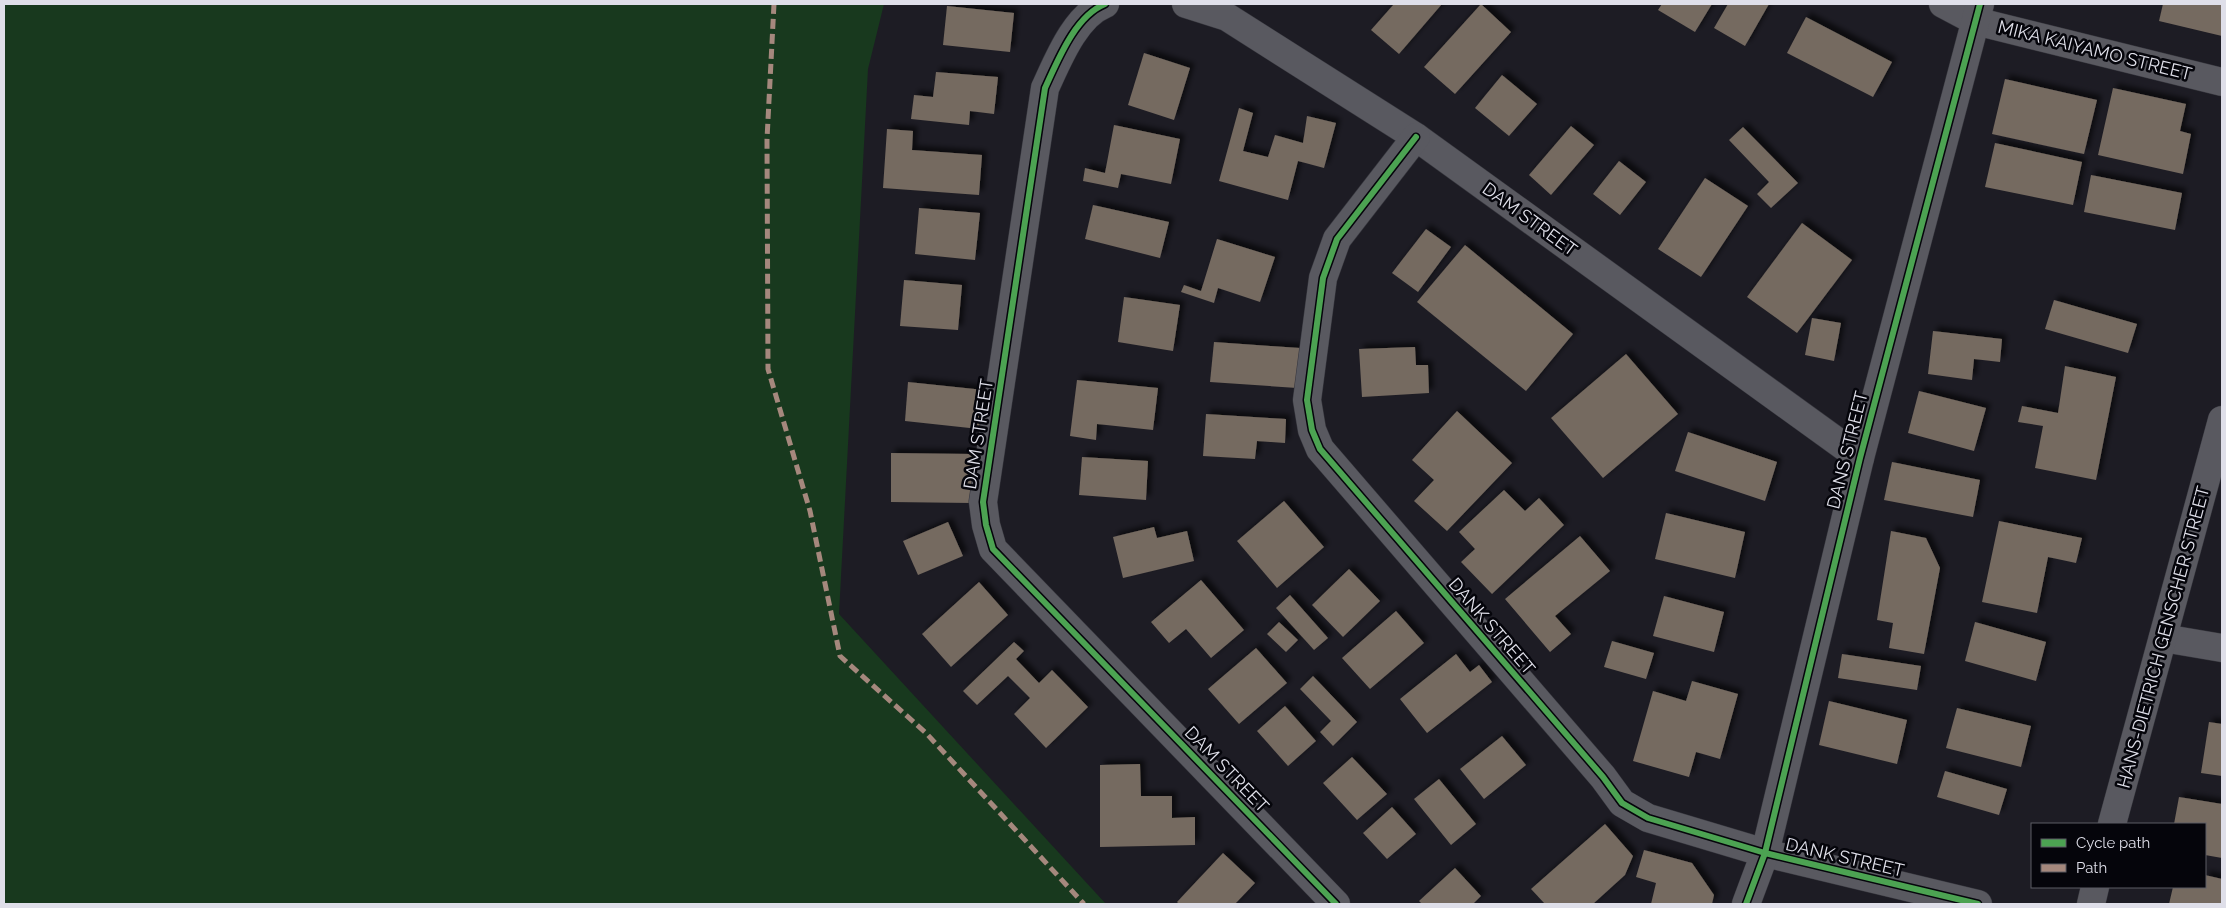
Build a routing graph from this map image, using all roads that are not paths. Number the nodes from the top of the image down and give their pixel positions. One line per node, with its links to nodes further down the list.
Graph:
1 (1105, 4): 14 (street, DAM STREET)
2 (1186, 4): 6 (street, DAM STREET)
3 (1943, 4): 4 (street, MIKA KAIYAMO STREET)
4 (1977, 12): 5 (street, MIKA KAIYAMO STREET); 8 (street, DANS STREET)
5 (2222, 82)
6 (1416, 136): 8 (street, DAM STREET); 12 (street, DANK STREET)
7 (2222, 420): 9 (street, HANS-DIETRICH GENSCHER STREET)
8 (1860, 458): 12 (street, DANS STREET)
9 (2163, 638): 10 (street); 11 (street, HANS-DIETRICH GENSCHER STREET)
10 (2222, 648)
11 (2112, 823)
12 (1765, 853): 15 (street, DANS STREET); 16 (street, DANK STREET)
13 (2095, 888): 17 (street)
14 (1336, 904)
15 (1746, 904)
16 (1978, 904)
17 (2090, 904)

